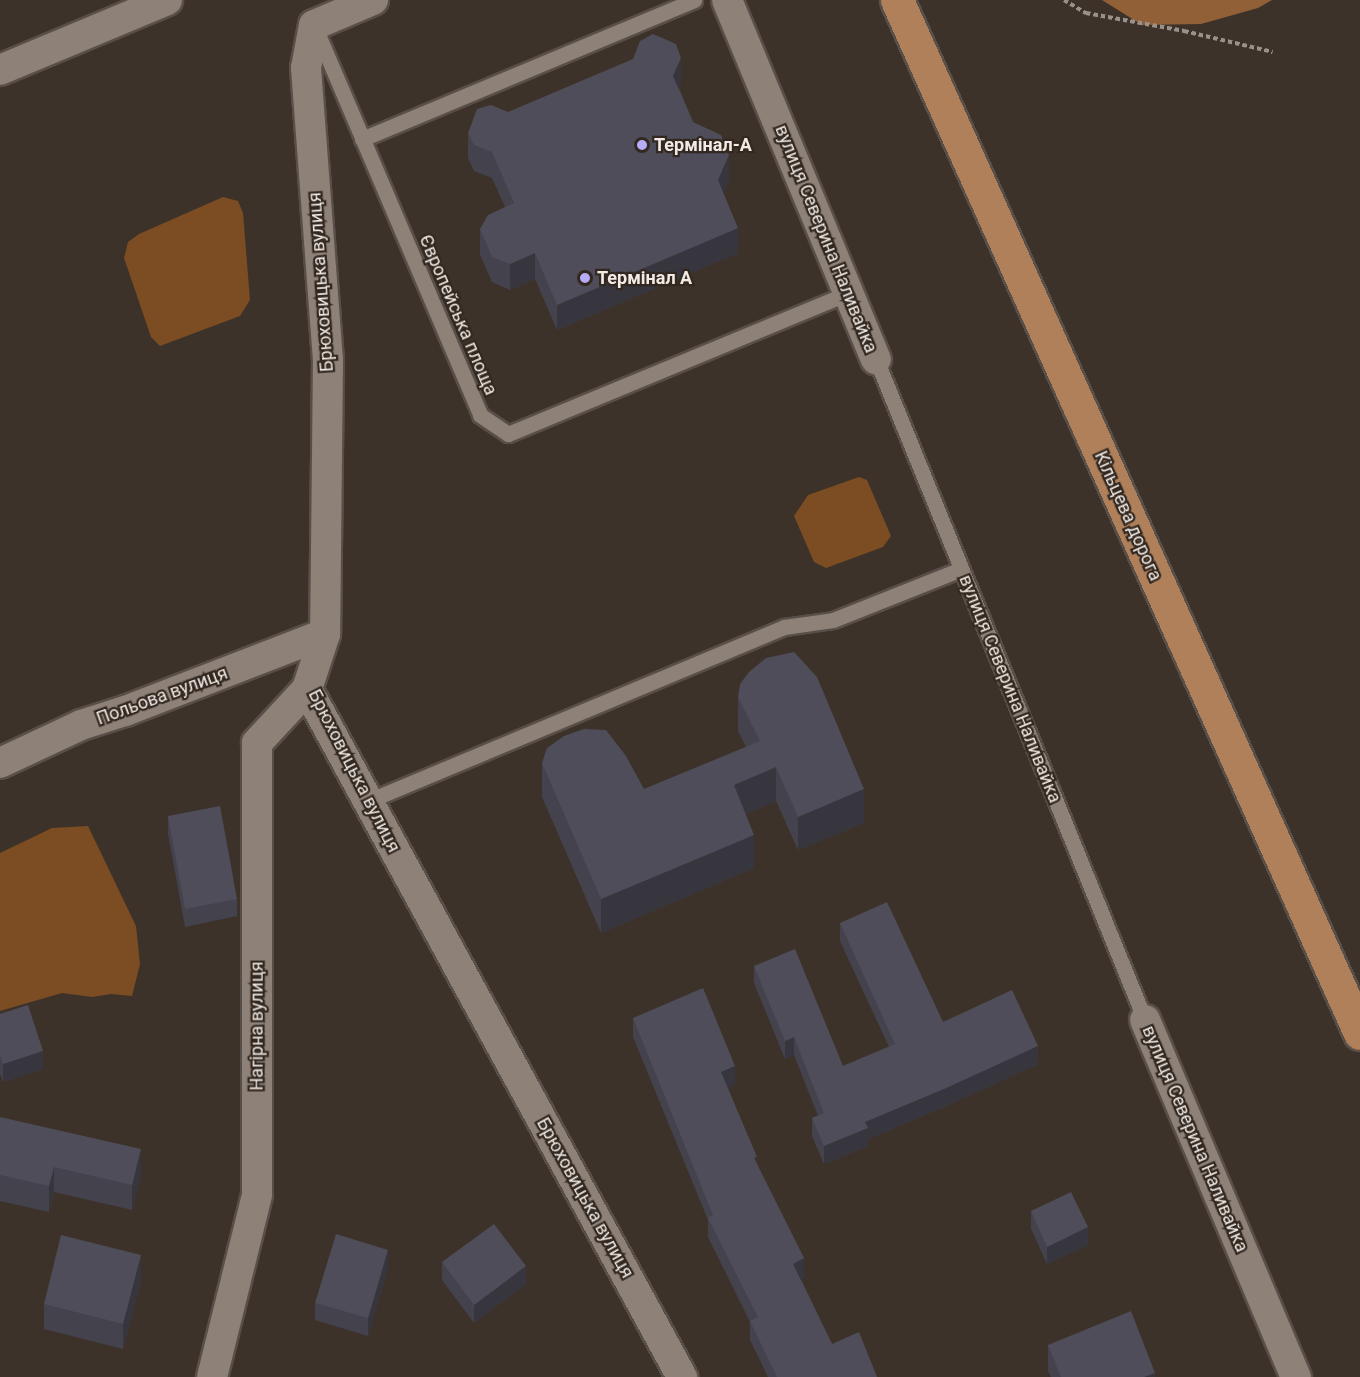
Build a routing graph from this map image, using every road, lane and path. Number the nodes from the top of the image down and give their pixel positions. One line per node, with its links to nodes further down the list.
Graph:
1 (166, 0): 9 (street)
2 (372, 0): 7 (street)
3 (694, 0): 10 (lane)
4 (727, 0): 11 (street, вулиця Северина Наливайка)
5 (897, 0): 19 (highway, Кільцева дорога)
6 (1064, 0): 8 (path)
7 (314, 25): 10 (lane, Європейська площа); 14 (street, Брюховицька вулиця)
8 (1273, 52)
9 (0, 70)
10 (362, 139): 11 (lane, Європейська площа)
11 (848, 292): 12 (street, вулиця Северина Наливайка)
12 (876, 359): 13 (lane, вулиця Северина Наливайка)
13 (961, 569): 17 (lane); 18 (lane, вулиця Северина Наливайка)
14 (326, 634): 15 (street, Брюховицька вулиця); 16 (street, Польова вулиця)
15 (307, 689): 17 (street, Брюховицька вулиця); 20 (street, Нагірна вулиця)
16 (0, 763)
17 (368, 801): 21 (street, Брюховицька вулиця)
18 (1145, 1020): 22 (street, вулиця Северина Наливайка)
19 (1360, 1033)
20 (212, 1377)
21 (682, 1377)
22 (1296, 1377)

